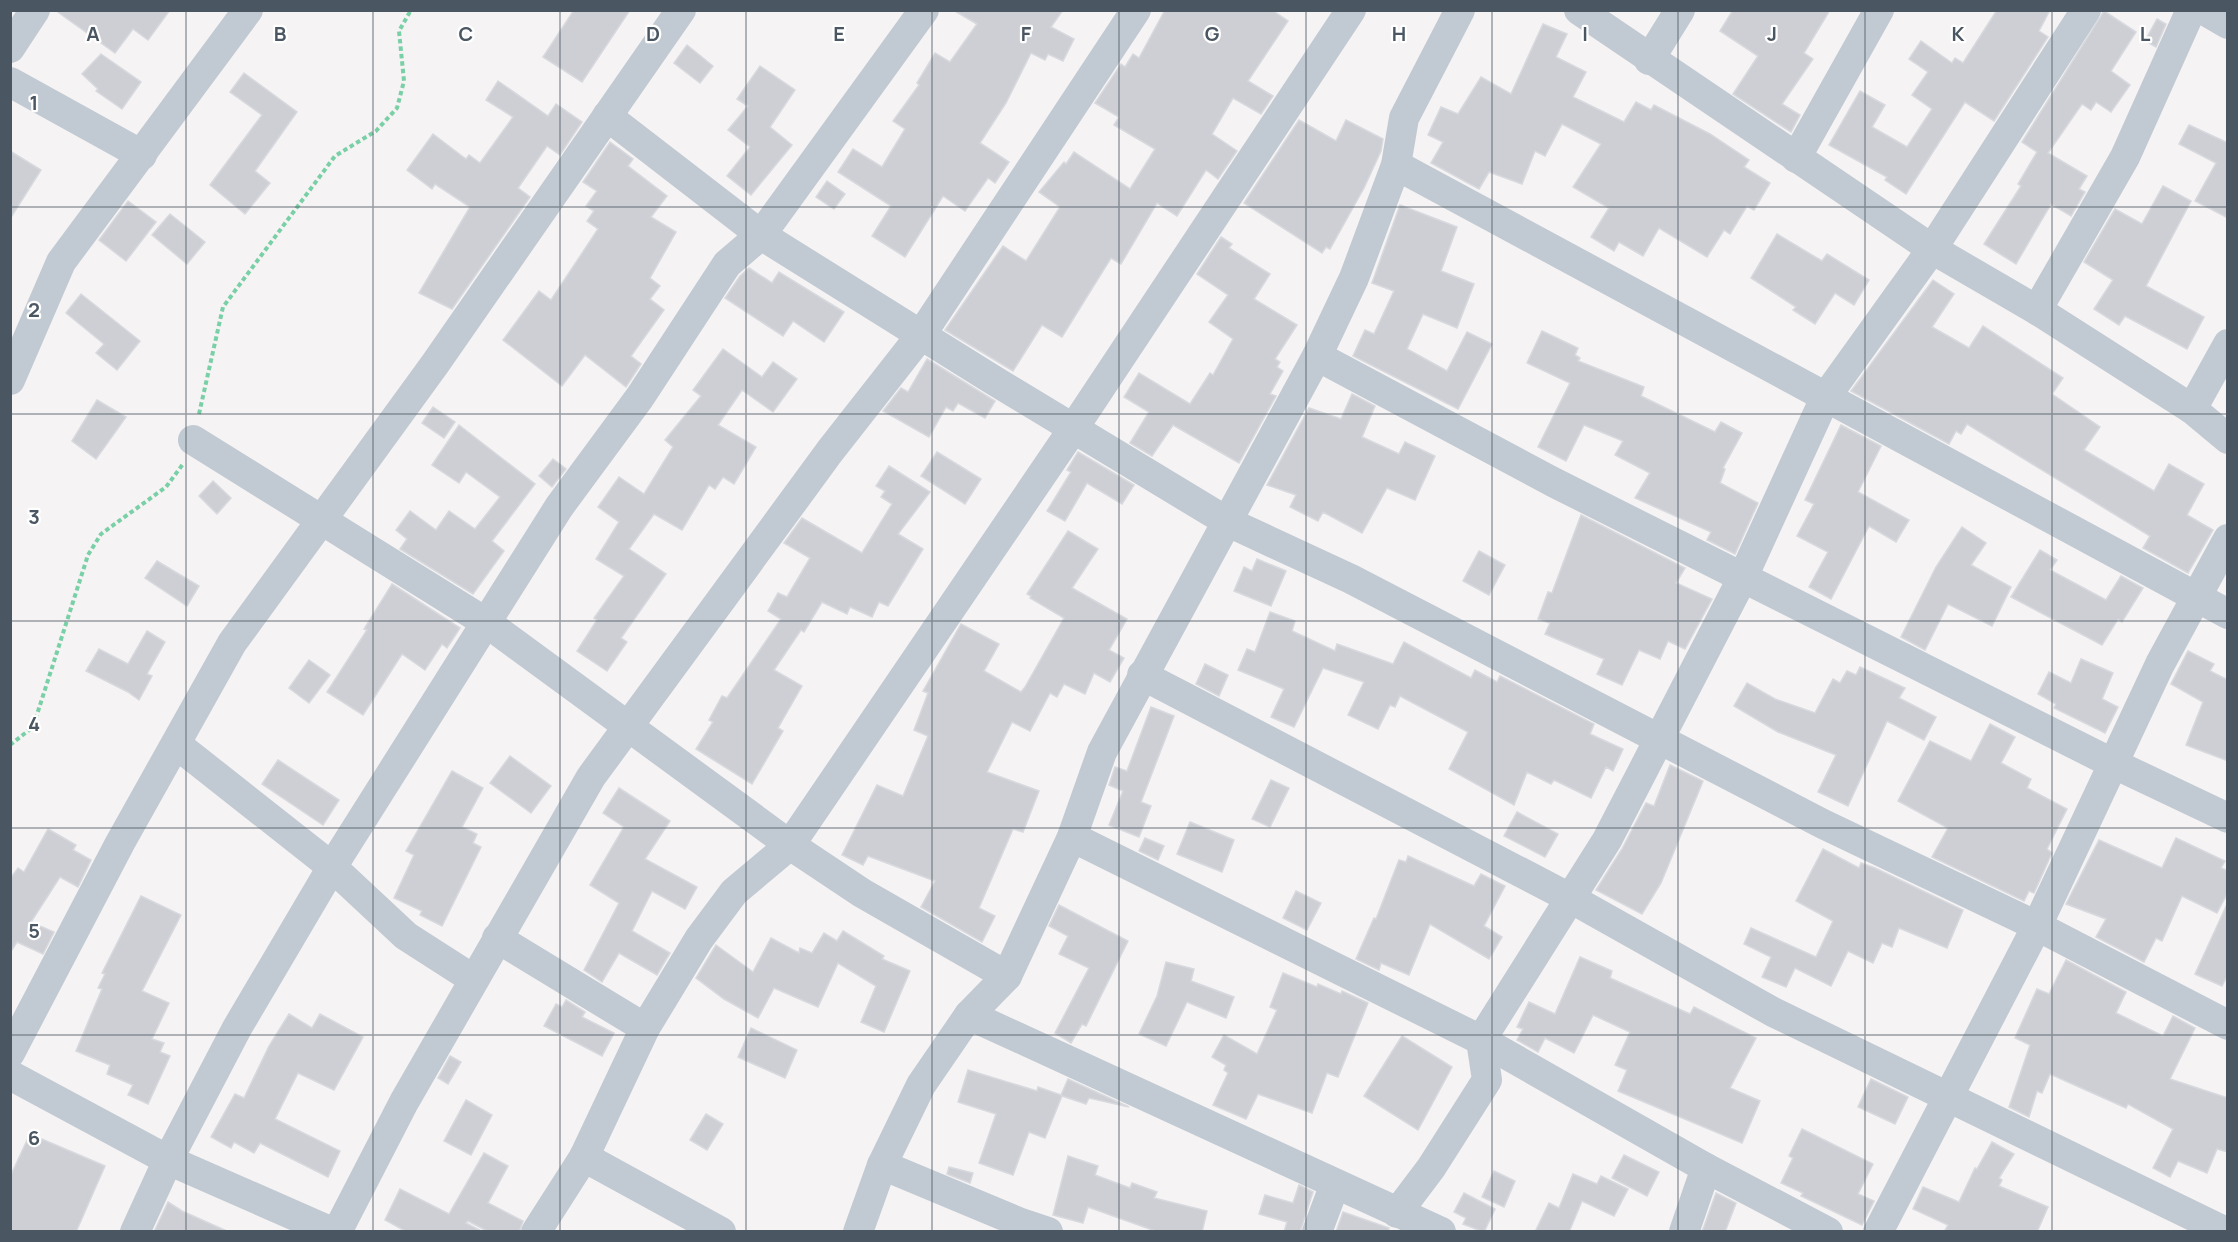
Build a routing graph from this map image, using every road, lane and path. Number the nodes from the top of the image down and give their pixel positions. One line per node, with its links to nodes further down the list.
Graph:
1 (35, 10): 16 (street)
2 (411, 10): 34 (path)
3 (681, 10): 19 (street)
4 (924, 10): 23 (street)
5 (1136, 10): 26 (street)
6 (1351, 10): 32 (street)
7 (1460, 10): 22 (street)
8 (1579, 10): 17 (street)
9 (1680, 10): 17 (street)
10 (1879, 10): 21 (street)
11 (2086, 10): 24 (street)
12 (2191, 10): 25 (street)
13 (2204, 10): 15 (street)
14 (234, 15): 20 (street)
15 (2228, 24)
16 (10, 48)
17 (1649, 60): 21 (street)
18 (10, 82): 20 (street)
19 (608, 116): 23 (street); 35 (street)
20 (142, 156): 29 (street)
21 (1796, 158): 24 (street)
22 (1396, 165): 28 (street); 30 (street)
23 (761, 235): 26 (street); 41 (street)
24 (1932, 249): 25 (street); 30 (street)
25 (2037, 310): 31 (street)
26 (921, 335): 32 (street); 43 (street)
27 (2228, 344): 31 (street)
28 (1317, 357): 36 (street); 38 (street)
29 (10, 380)
30 (1825, 398): 38 (street); 39 (street)
31 (2192, 409): 33 (street)
32 (1073, 429): 36 (street); 50 (street)
33 (2228, 439)
34 (193, 440): 35 (street); 46 (path)
35 (322, 519): 41 (street); 45 (street)
36 (1228, 522): 42 (street); 44 (street)
37 (2228, 540): 39 (street)
38 (1743, 577): 44 (street); 47 (street)
39 (2195, 598): 40 (street); 47 (street)
40 (2228, 614)
41 (487, 623): 43 (street); 51 (street)
42 (1142, 675): 49 (street); 52 (street)
43 (628, 727): 50 (street); 54 (street)
44 (1660, 739): 52 (street); 53 (street)
45 (176, 744): 51 (street); 61 (street)
46 (10, 745)
47 (2112, 763): 48 (street); 53 (street)
48 (2228, 818)
49 (1072, 837): 55 (street); 60 (street)
50 (790, 845): 55 (street); 59 (street)
51 (332, 867): 56 (street); 65 (street)
52 (1570, 898): 60 (street); 63 (street)
53 (2037, 926): 58 (street); 63 (street)
54 (497, 938): 56 (street); 59 (street)
55 (1007, 976): 57 (street)
56 (473, 979): 72 (street)
57 (969, 1016): 66 (street); 68 (street)
58 (2228, 1025)
59 (645, 1028): 64 (street)
60 (1481, 1040): 67 (street); 69 (street)
61 (10, 1053)
62 (10, 1075): 65 (street)
63 (1947, 1098): 81 (street); 82 (street)
64 (584, 1157): 73 (street); 74 (street)
65 (168, 1160): 70 (street); 71 (street)
66 (882, 1165): 75 (street); 76 (street)
67 (1706, 1168): 79 (street); 80 (street)
68 (1335, 1184): 69 (street); 77 (street)
69 (1397, 1213): 78 (street)
70 (135, 1232)
71 (332, 1232)
72 (337, 1232)
73 (536, 1232)
74 (721, 1232)
75 (858, 1232)
76 (1048, 1232)
77 (1317, 1232)
78 (1441, 1232)
79 (1684, 1232)
80 (1828, 1232)
81 (1878, 1232)
82 (2226, 1232)

